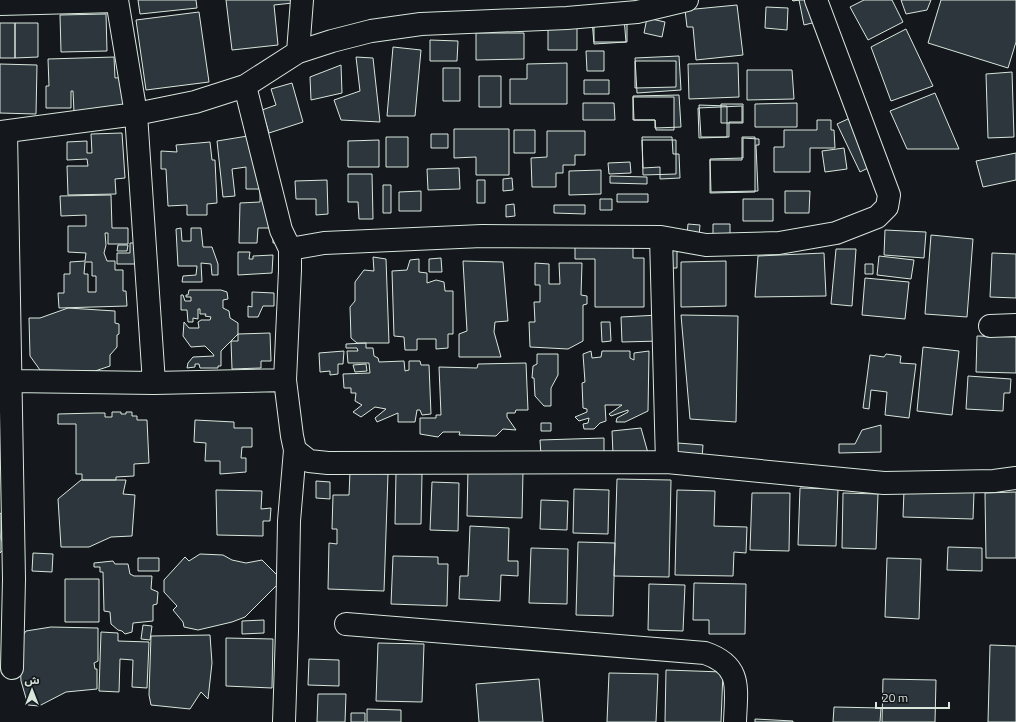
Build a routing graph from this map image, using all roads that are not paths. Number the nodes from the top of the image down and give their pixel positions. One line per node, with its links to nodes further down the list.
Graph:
1 (302, 0): 6 (street)
2 (687, 0): 6 (street)
3 (816, 0): 10 (street)
4 (117, 1): 5 (street); 8 (street)
5 (0, 4)
6 (298, 52): 7 (street)
7 (245, 86): 8 (street); 11 (street)
8 (136, 114): 9 (street); 16 (street)
9 (3, 132): 15 (street)
10 (661, 236): 11 (street); 18 (street)
11 (290, 249): 14 (street)
12 (1016, 325): 13 (street)
13 (990, 326)
14 (285, 380): 16 (street); 17 (street)
15 (11, 381): 16 (street); 21 (street)
16 (154, 383)
17 (295, 450): 18 (street); 22 (street)
18 (667, 462): 19 (street)
19 (1016, 478)
20 (346, 624): 23 (street)
21 (12, 668)
22 (284, 722)
23 (735, 722)

